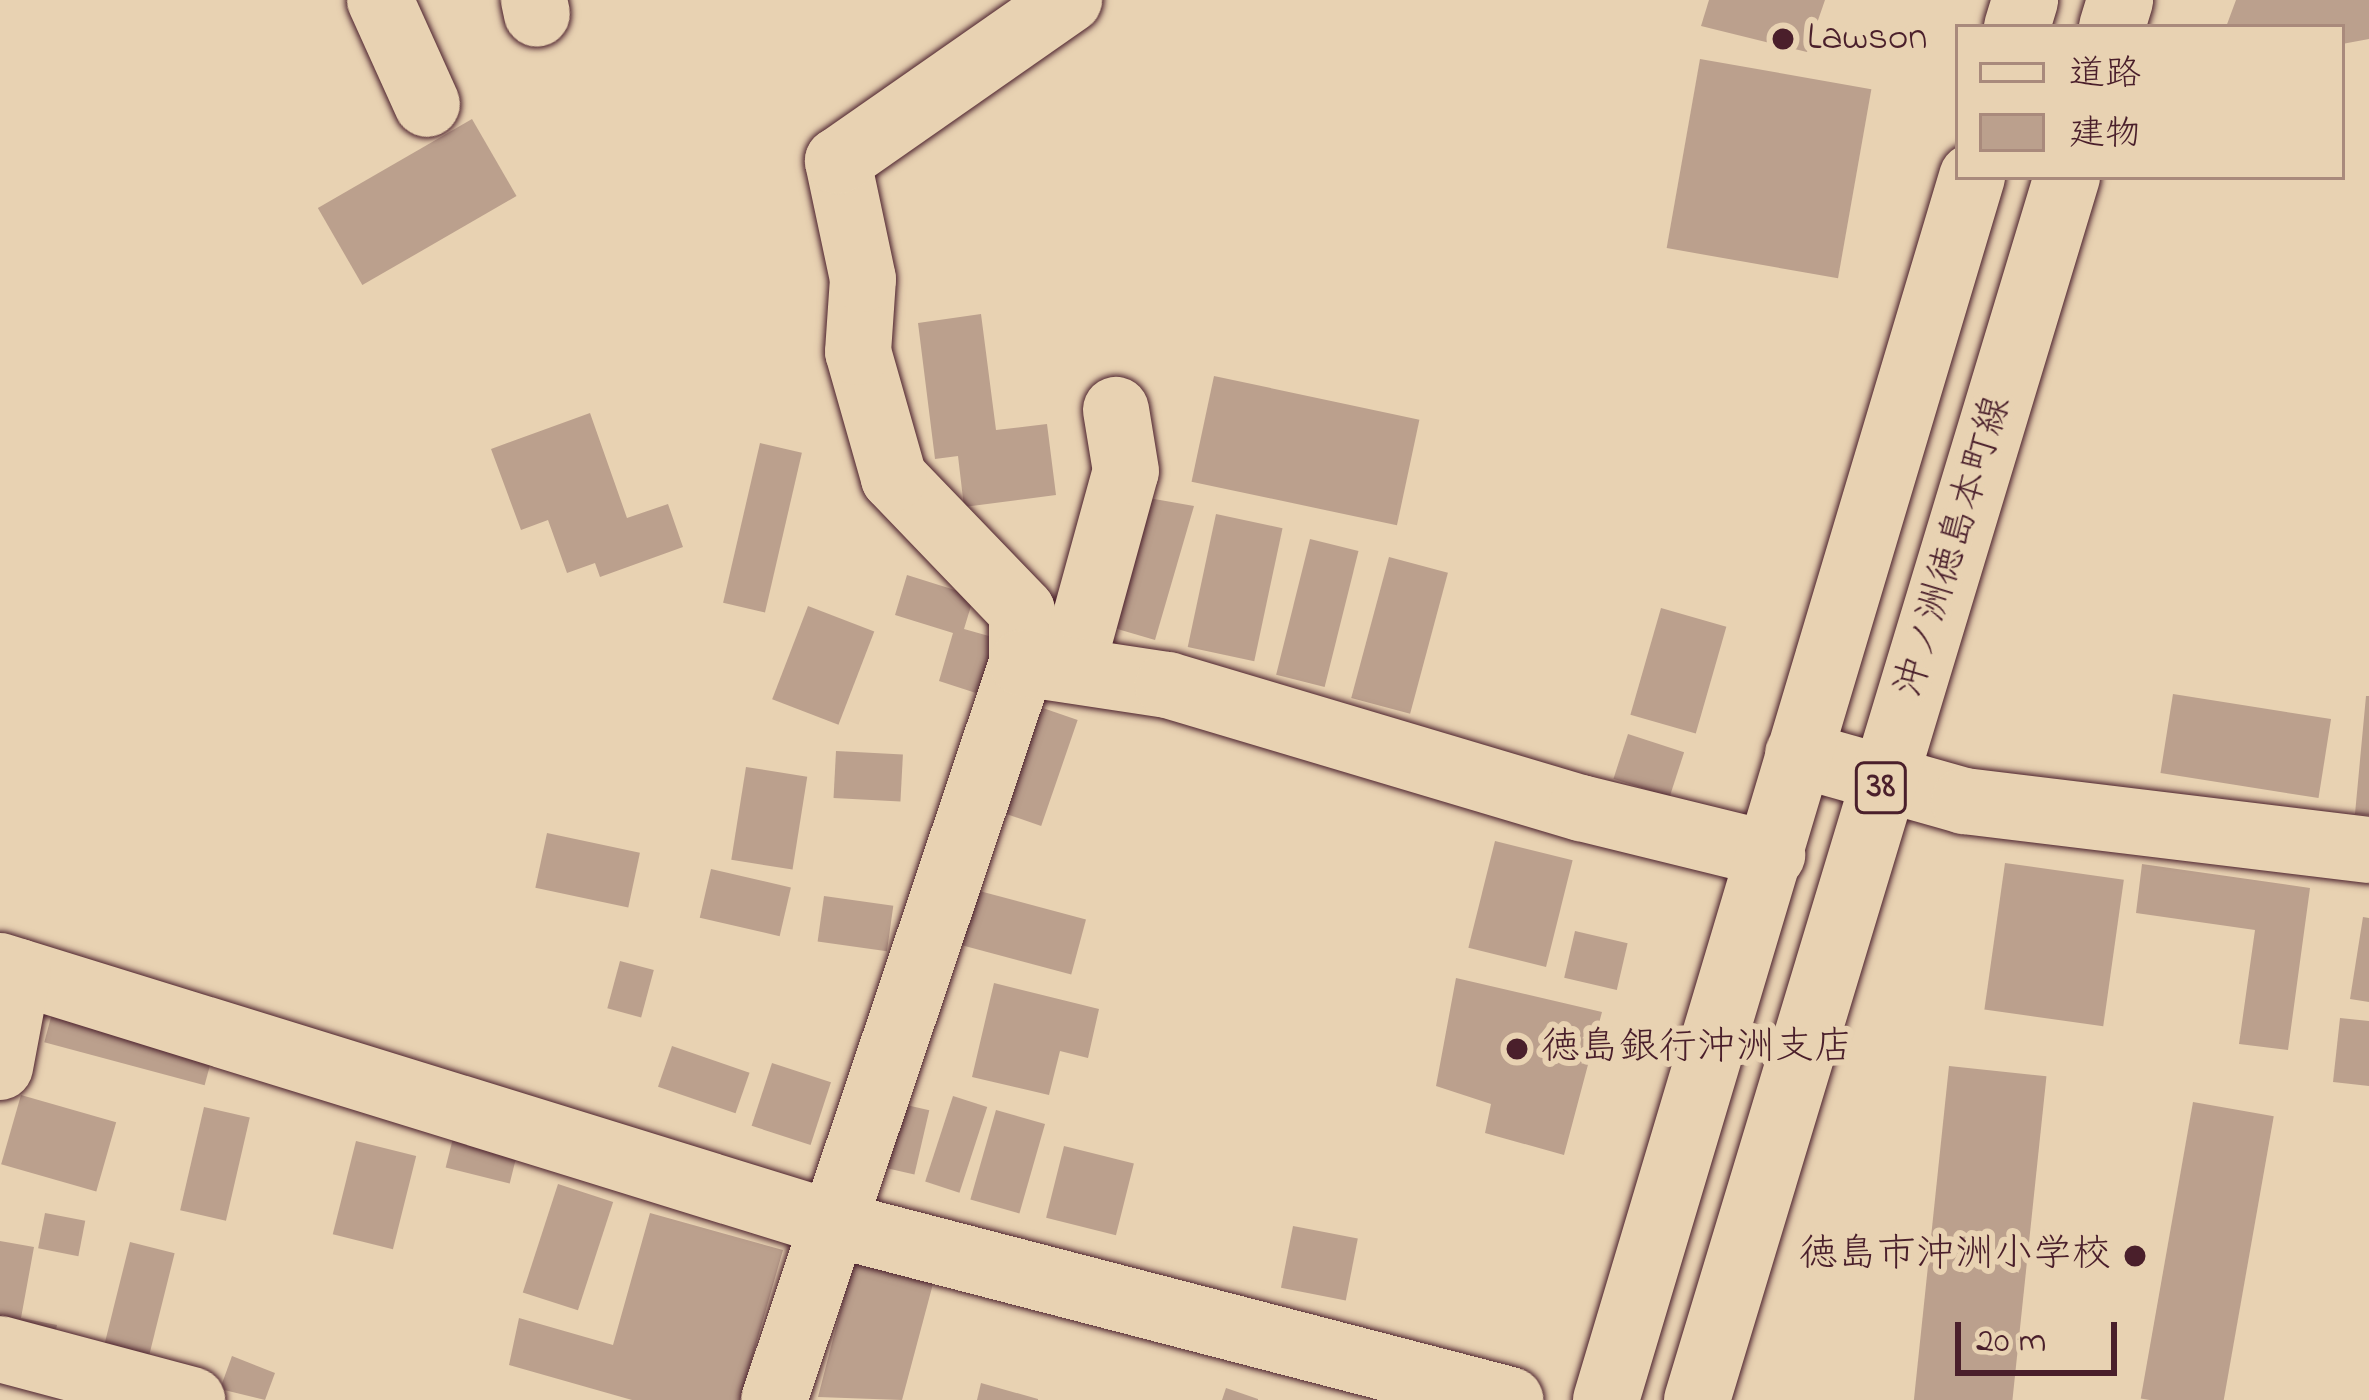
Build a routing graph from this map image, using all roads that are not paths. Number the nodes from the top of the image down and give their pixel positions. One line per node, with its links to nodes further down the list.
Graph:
1 (380, 0): 3 (street)
2 (1069, 0): 7 (street)
3 (427, 104)
4 (1971, 180): 8 (street, 38)
5 (2066, 180): 9 (street, 沖ノ洲徳島本町線 / 38)
6 (1116, 410): 7 (street)
7 (1046, 666): 11 (street); 14 (street)
8 (1798, 754): 9 (street); 11 (street, 38)
9 (1884, 778): 10 (street); 20 (street, 沖ノ洲徳島本町線 / 38)
10 (2369, 850)
11 (1772, 855): 19 (street, 38)
12 (9, 969): 13 (street); 14 (street)
13 (0, 1067)
14 (834, 1224): 17 (street); 18 (street)
15 (0, 1349): 16 (street)
16 (192, 1400)
17 (774, 1400)
18 (1510, 1400)
19 (1606, 1400)
20 (1697, 1400)

